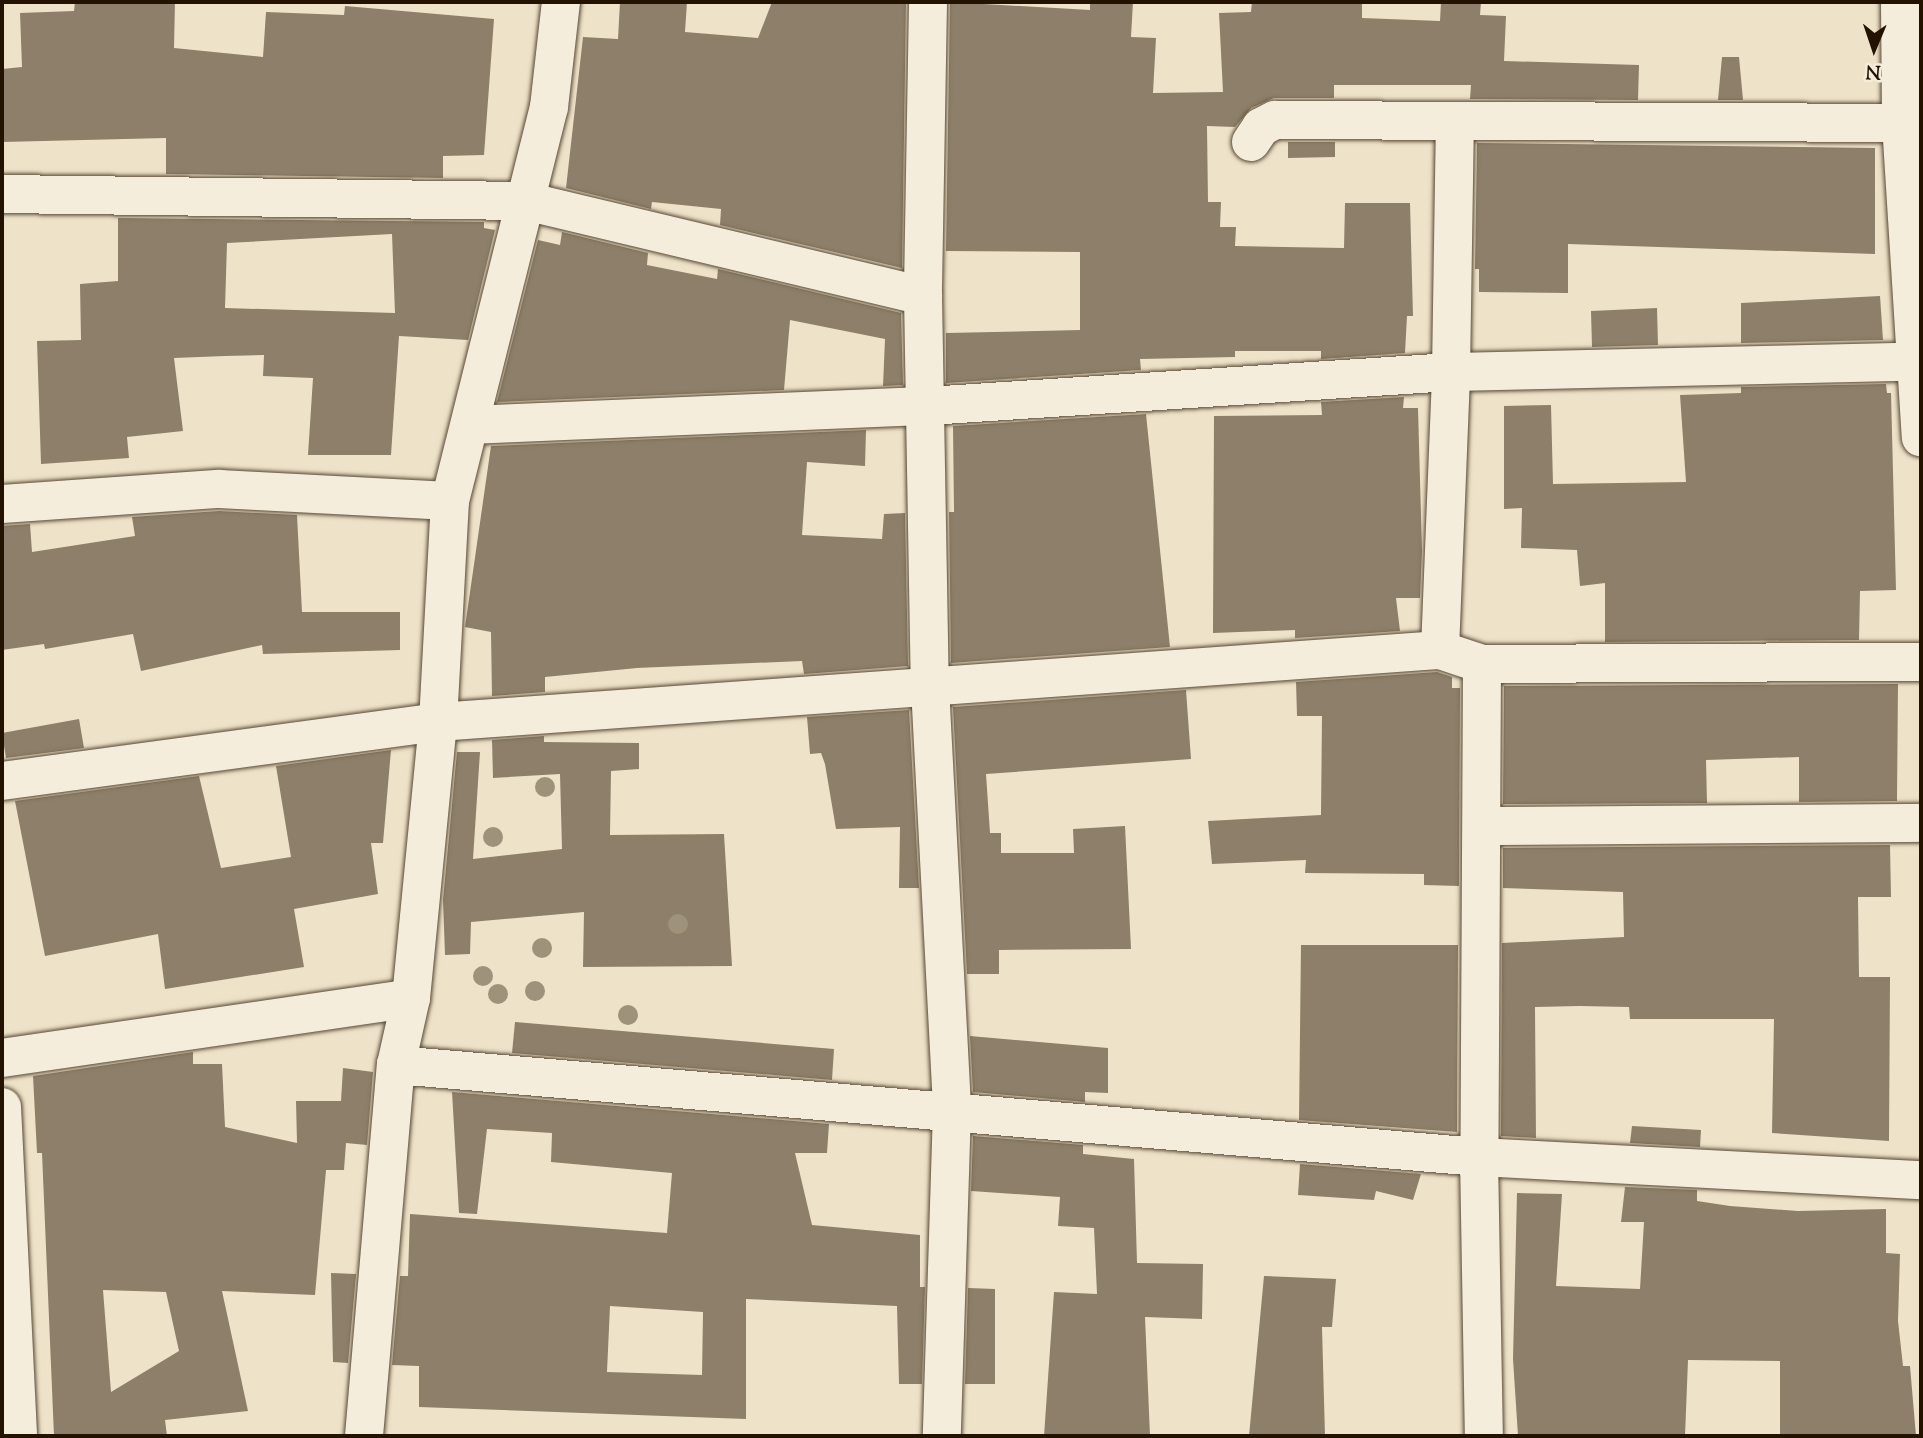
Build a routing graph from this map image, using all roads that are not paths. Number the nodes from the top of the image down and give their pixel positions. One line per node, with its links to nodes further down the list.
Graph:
1 (562, 2): 8 (street)
2 (928, 2): 9 (street)
3 (1900, 2): 4 (street)
4 (1908, 99): 5 (street); 10 (street)
5 (1455, 121): 6 (street); 11 (street)
6 (1251, 142)
7 (2, 194): 8 (street)
8 (525, 201): 9 (street); 13 (street)
9 (923, 296): 12 (street)
10 (1918, 361): 11 (street); 14 (street)
11 (1451, 372): 12 (street); 17 (street)
12 (928, 406): 13 (street); 20 (street)
13 (470, 425): 15 (street)
14 (1921, 437)
15 (450, 501): 16 (street); 21 (street)
16 (2, 504)
17 (1440, 650): 19 (street); 20 (street)
18 (1921, 662): 19 (street)
19 (1482, 664): 24 (street)
20 (930, 687): 21 (street); 29 (street)
21 (438, 722): 22 (street); 25 (street)
22 (2, 781)
23 (1921, 823): 24 (street)
24 (1483, 826): 30 (street)
25 (411, 998): 26 (street); 27 (street)
26 (2, 1058)
27 (396, 1065): 29 (street); 33 (street)
28 (2, 1107): 32 (street)
29 (952, 1110): 30 (street); 34 (street)
30 (1479, 1157): 31 (street); 35 (street)
31 (1921, 1180)
32 (18, 1436)
33 (364, 1436)
34 (942, 1436)
35 (1484, 1436)

